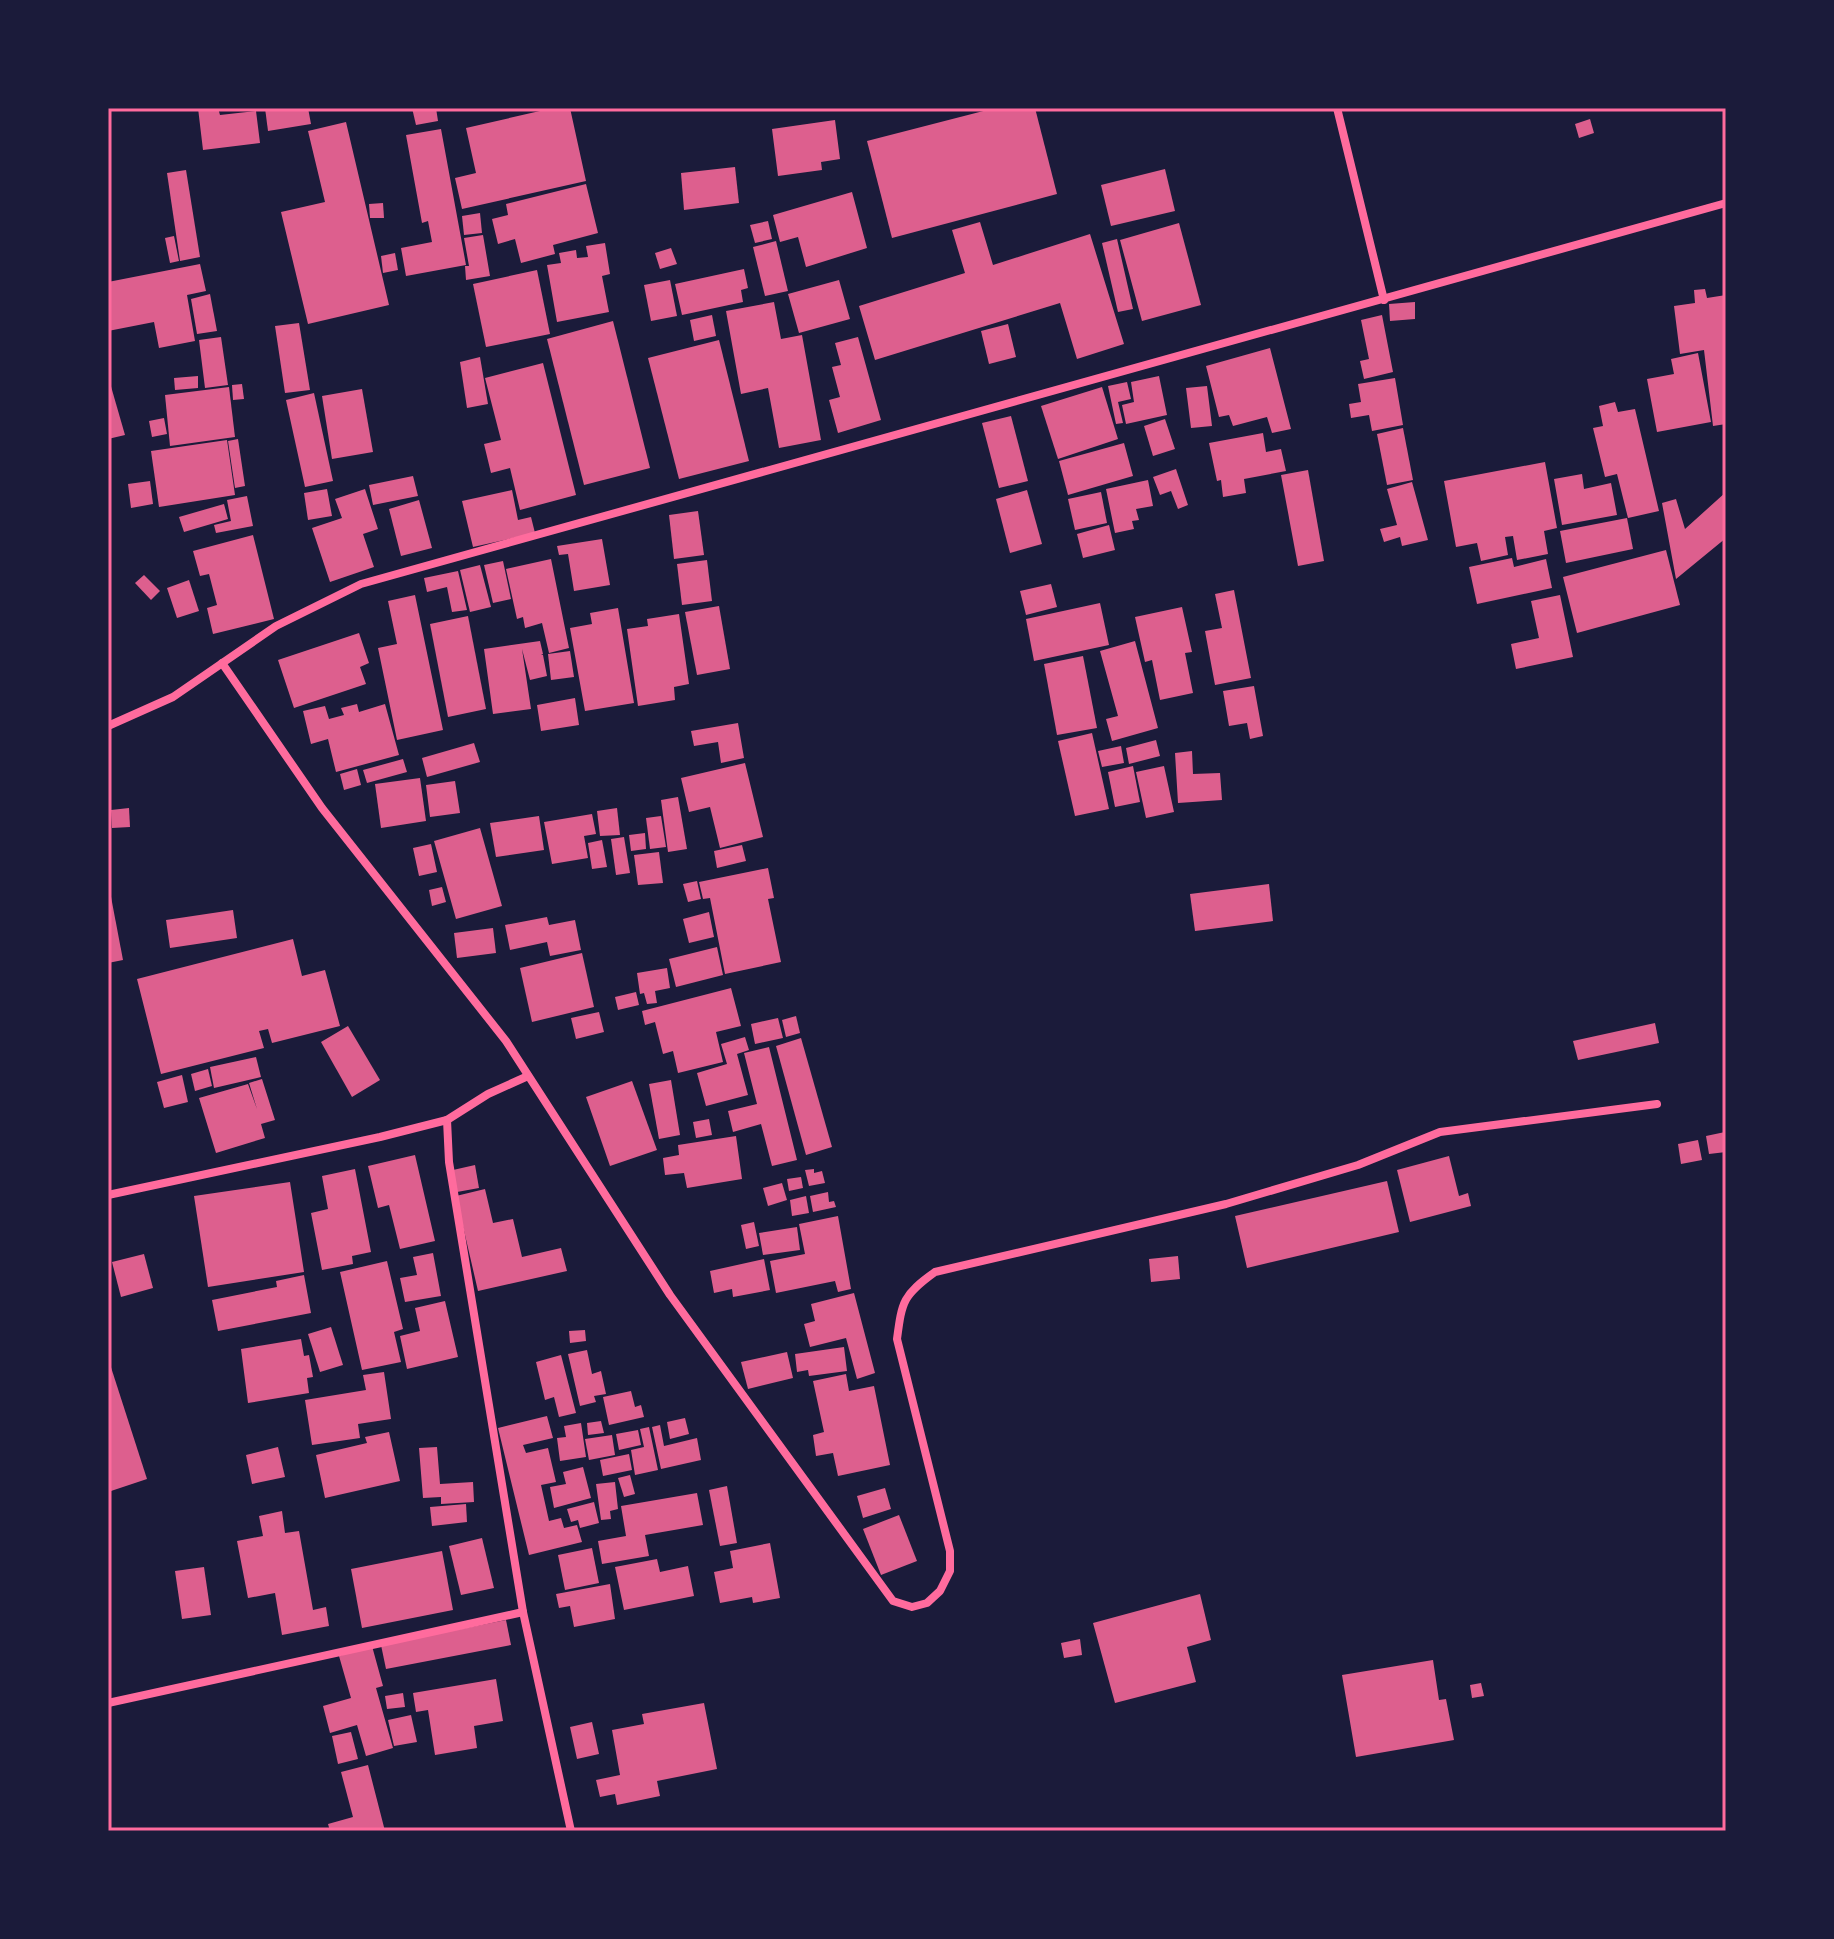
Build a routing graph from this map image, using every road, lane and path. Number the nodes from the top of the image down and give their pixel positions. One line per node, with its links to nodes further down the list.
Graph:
1 (1337, 108): 3 (street)
2 (1726, 203): 3 (street)
3 (1384, 300): 4 (street)
4 (222, 663): 5 (street); 6 (street)
5 (108, 726)
6 (528, 1076): 7 (street); 8 (street)
7 (1657, 1104)
8 (447, 1120): 9 (street); 10 (street)
9 (108, 1195)
10 (523, 1612): 11 (street); 12 (street)
11 (108, 1703)
12 (571, 1831)

